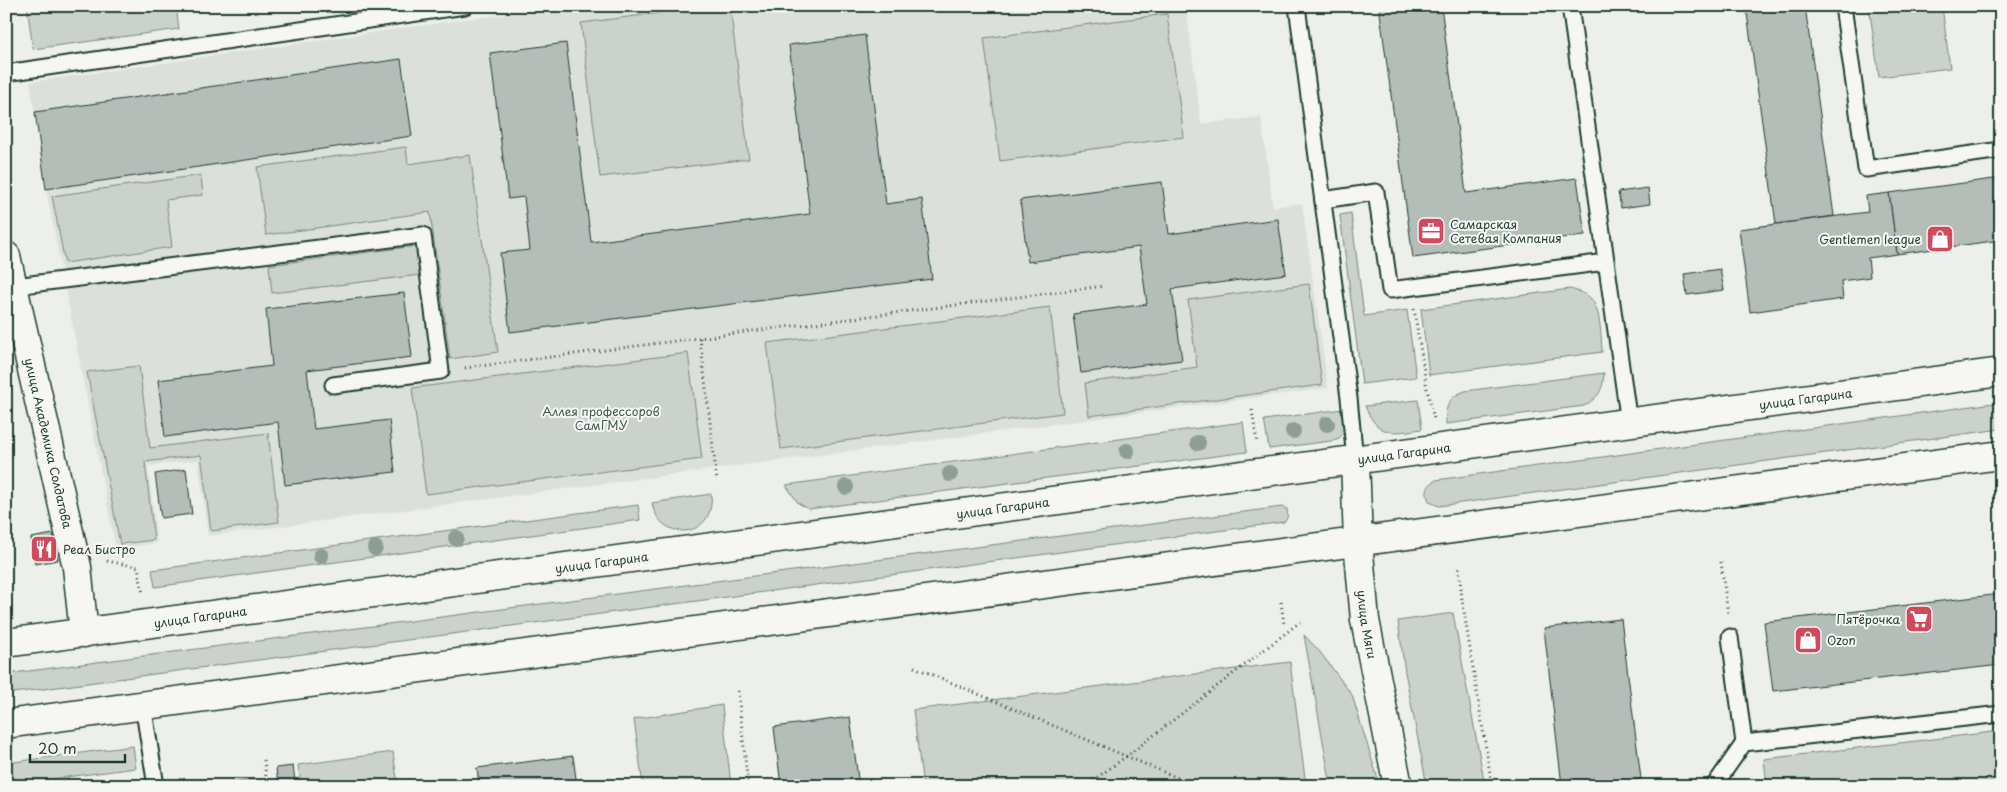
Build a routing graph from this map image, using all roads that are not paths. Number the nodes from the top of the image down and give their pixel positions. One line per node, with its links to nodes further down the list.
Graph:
1 (465, 6): 5 (lane)
2 (1297, 6): 7 (lane)
3 (1570, 6): 9 (lane)
4 (1843, 6): 6 (lane)
5 (6, 73)
6 (2001, 150)
7 (1323, 200): 9 (lane); 15 (lane)
8 (6, 256): 10 (main road, улица Академика Солдатова)
9 (1606, 262): 13 (lane)
10 (9, 287): 12 (lane); 17 (main road, улица Академика Солдатова)
11 (2001, 372): 13 (main road, улица Гагарина)
12 (333, 385)
13 (1629, 423): 15 (main road, улица Гагарина)
14 (2001, 455): 16 (main road)
15 (1355, 460): 16 (main road, улица Мяги); 17 (main road, улица Гагарина)
16 (1358, 542): 20 (main road); 25 (main road, улица Мяги)
17 (84, 633): 19 (main road, улица Гагарина)
18 (1730, 637): 23 (lane)
19 (6, 643)
20 (143, 705): 22 (main road); 24 (lane)
21 (2001, 714): 23 (lane)
22 (6, 724)
23 (1744, 743): 26 (lane)
24 (156, 786)
25 (1398, 786)
26 (1714, 786)

